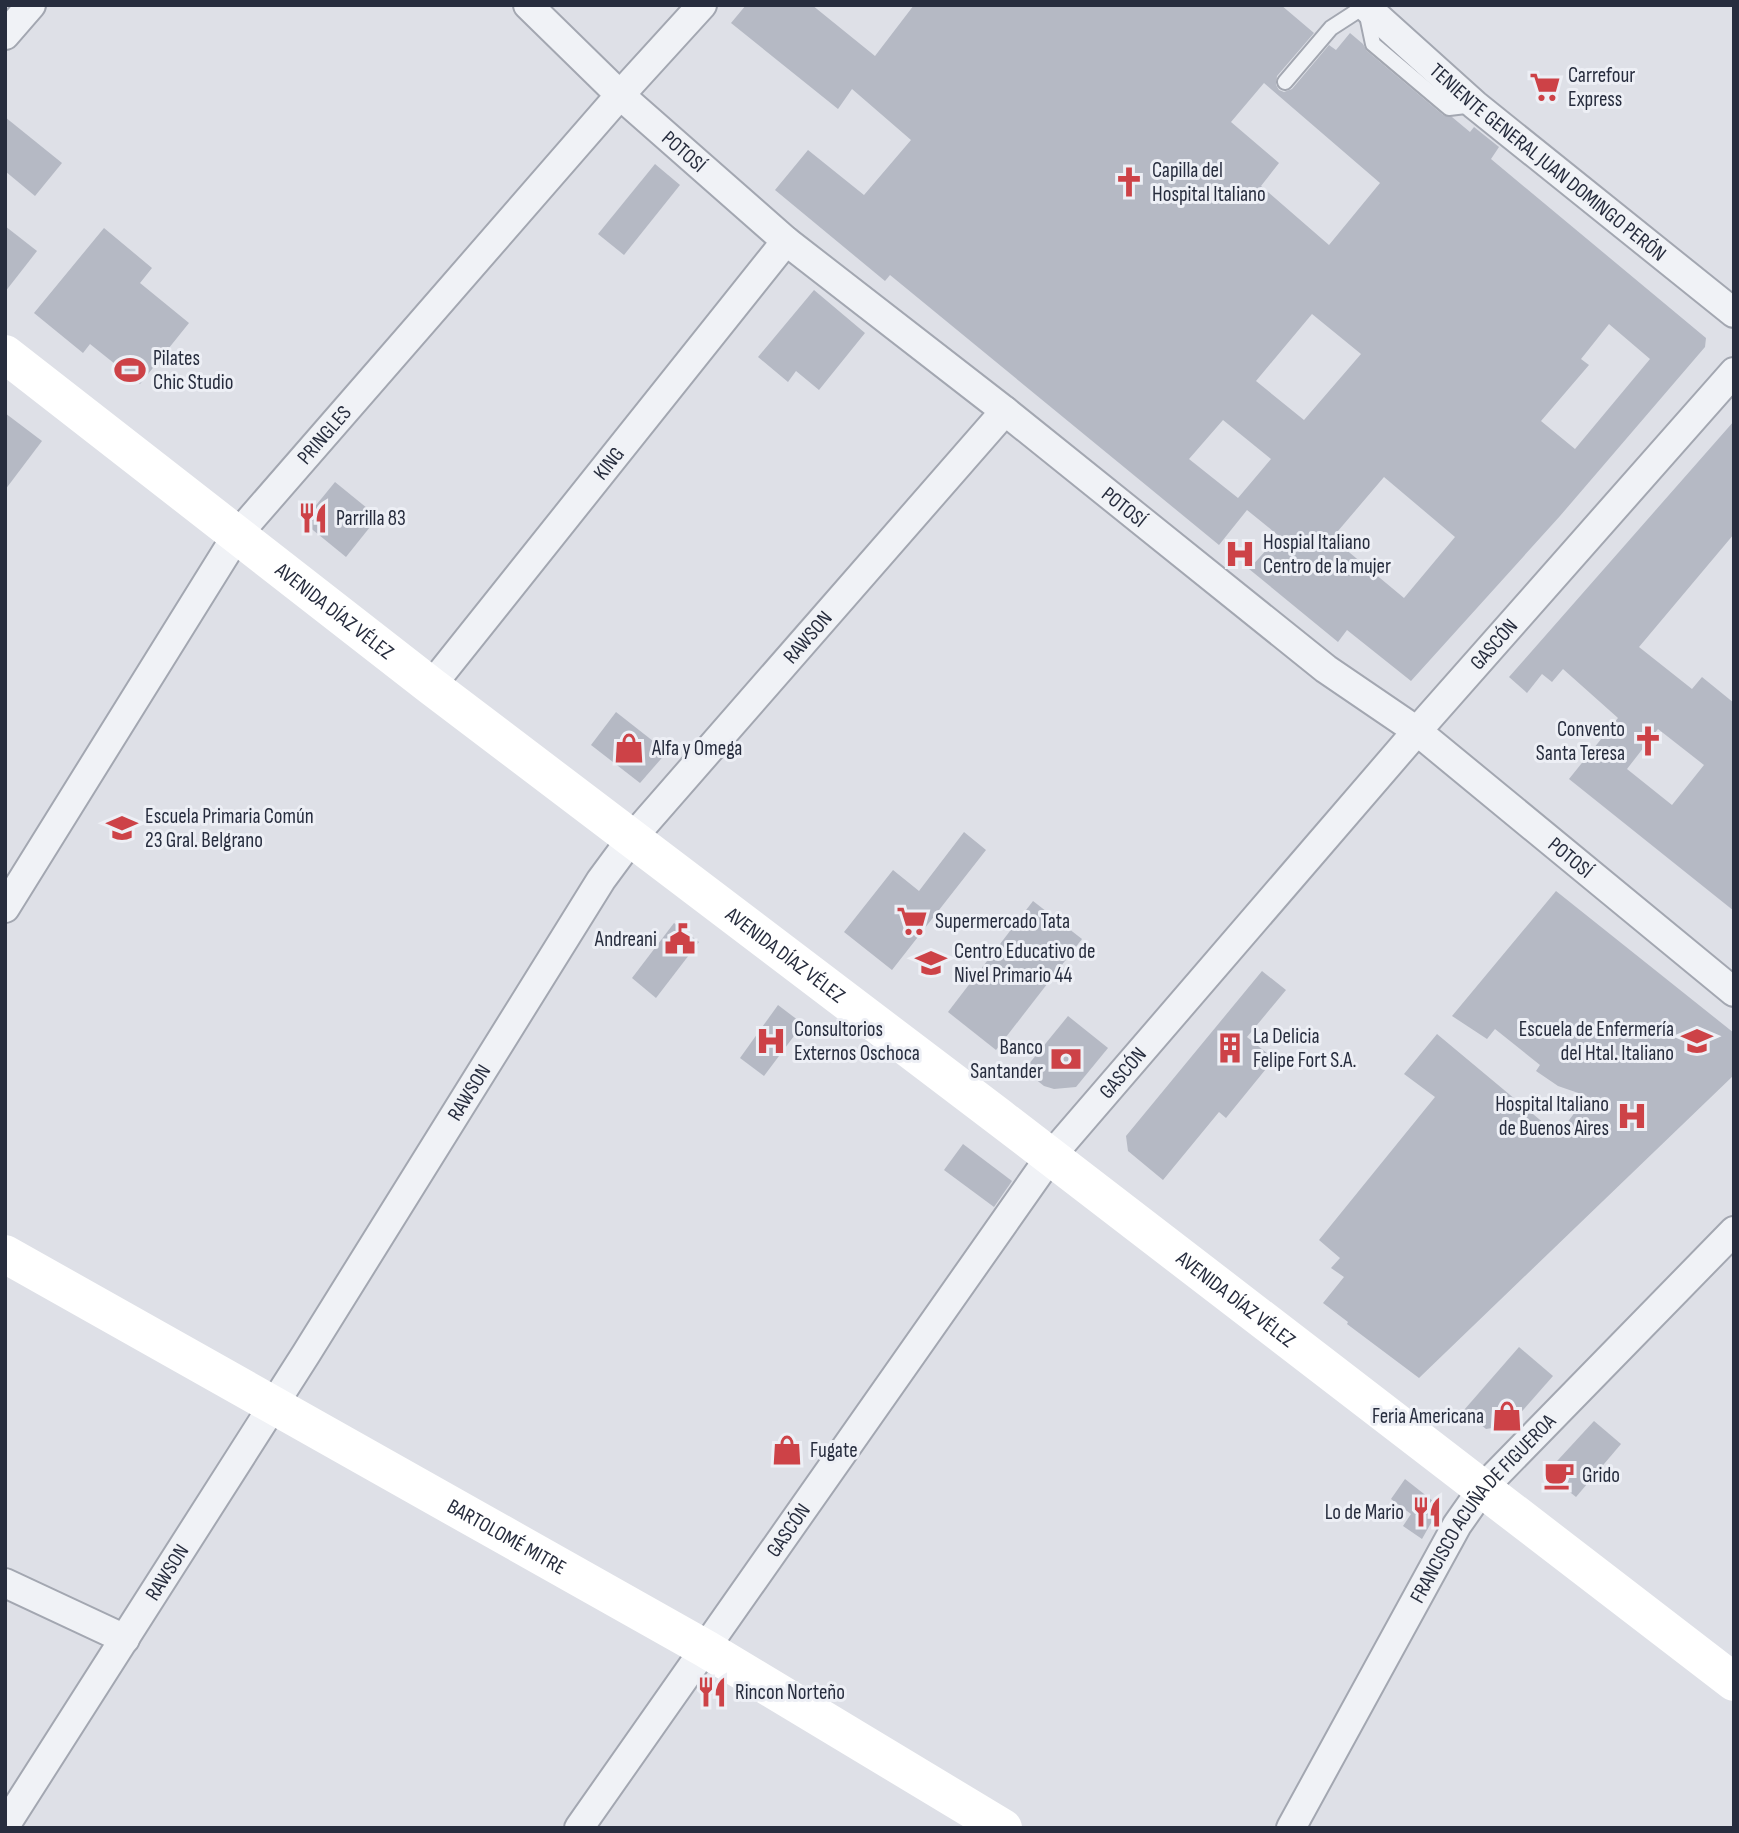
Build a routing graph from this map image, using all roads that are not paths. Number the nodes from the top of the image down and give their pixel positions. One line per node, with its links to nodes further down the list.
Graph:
1 (31, 5): 5 (street)
2 (528, 5): 7 (street, POTOSÍ)
3 (702, 5): 7 (street, PRINGLES)
4 (1365, 6): 6 (lane); 9 (street, TENIENTE GENERAL JUAN DOMINGO PERÓN)
5 (5, 35)
6 (1285, 82)
7 (620, 95): 8 (street, POTOSÍ); 13 (street, PRINGLES)
8 (786, 241): 12 (street, POTOSÍ); 14 (street, KING)
9 (1734, 313)
10 (5, 354): 13 (main road, AVENIDA DÍAZ VÉLEZ)
11 (1734, 372): 15 (street, GASCÓN)
12 (1004, 411): 15 (street, POTOSÍ); 16 (street, RAWSON)
13 (237, 535): 14 (main road, AVENIDA DÍAZ VÉLEZ); 17 (street, PRINGLES)
14 (431, 687): 16 (main road, AVENIDA DÍAZ VÉLEZ)
15 (1417, 731): 18 (street, POTOSÍ); 19 (street, GASCÓN)
16 (632, 838): 19 (main road, AVENIDA DÍAZ VÉLEZ); 22 (street, RAWSON)
17 (5, 908)
18 (1734, 992)
19 (1051, 1157): 23 (main road, AVENIDA DÍAZ VÉLEZ); 26 (street, GASCÓN)
20 (1734, 1231): 23 (street, FRANCISCO ACUÑA DE FIGUEROA)
21 (5, 1254): 22 (main road, BARTOLOMÉ MITRE)
22 (274, 1406): 25 (street, RAWSON); 26 (main road, BARTOLOMÉ MITRE)
23 (1483, 1488): 27 (main road, AVENIDA DÍAZ VÉLEZ); 31 (street, FRANCISCO ACUÑA DE FIGUEROA)
24 (5, 1583): 25 (street)
25 (125, 1639): 28 (street, RAWSON)
26 (706, 1649): 29 (street, GASCÓN); 30 (main road, BARTOLOMÉ MITRE)
27 (1734, 1682)
28 (5, 1826)
29 (579, 1828)
30 (1003, 1828)
31 (1291, 1828)

